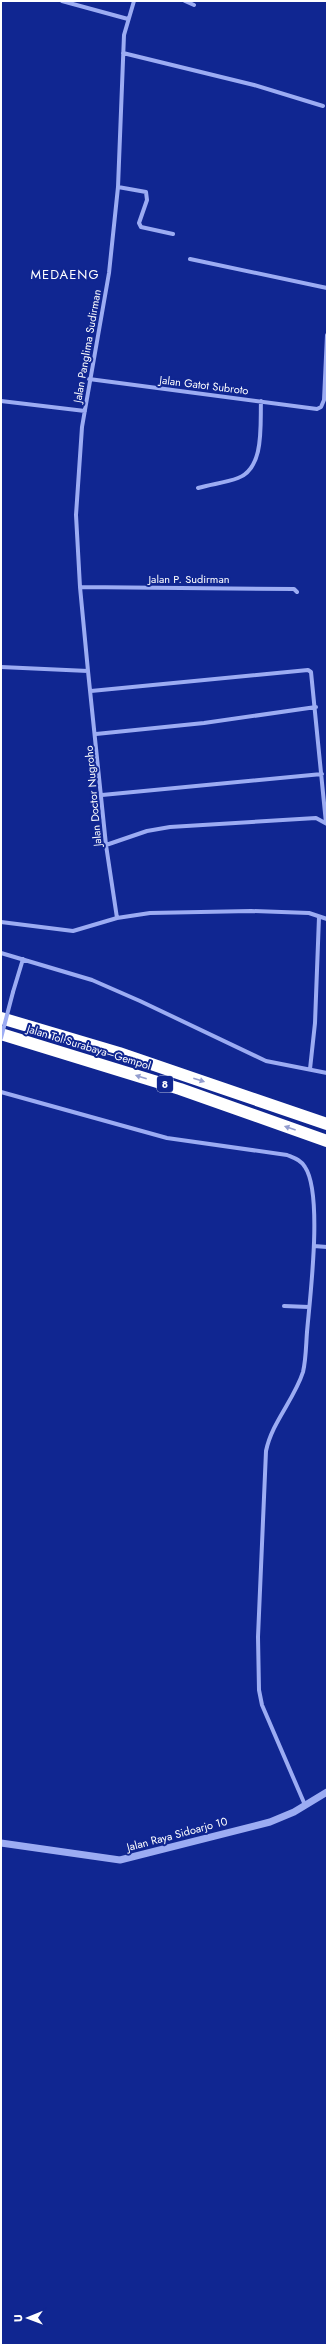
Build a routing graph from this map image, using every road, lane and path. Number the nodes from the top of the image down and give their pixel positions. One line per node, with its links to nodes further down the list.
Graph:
1 (62, 1): 6 (street)
2 (83, 1): 6 (street)
3 (134, 1): 7 (street, Jalan Panglima Sudirman)
4 (185, 1): 5 (street)
5 (194, 5)
6 (82, 7): 7 (street)
7 (128, 19): 8 (street, Jalan Panglima Sudirman)
8 (124, 53): 9 (street); 10 (street, Jalan Panglima Sudirman)
9 (323, 106)
10 (118, 187): 11 (street); 15 (street, Jalan Panglima Sudirman)
11 (173, 234)
12 (190, 259): 13 (street)
13 (327, 288)
14 (327, 335): 17 (street, Jalan Gatot Subroto)
15 (89, 379): 17 (street, Jalan Gatot Subroto); 18 (street, Jalan Panglima Sudirman)
16 (1, 401): 18 (street)
17 (261, 401): 19 (street)
18 (85, 410): 20 (street, Jalan Panglima Sudirman)
19 (198, 488)
20 (80, 587): 21 (street, Jalan P. Sudirman); 23 (street, Jalan Panglima Sudirman)
21 (297, 592)
22 (1, 667): 23 (street)
23 (88, 671): 24 (street, Jalan Doctor Nugroho)
24 (91, 691): 25 (street); 26 (street, Jalan Doctor Nugroho)
25 (316, 707): 26 (street); 27 (street)
26 (96, 734): 28 (street, Jalan Doctor Nugroho)
27 (322, 774): 28 (street); 29 (street)
28 (102, 795): 30 (street, Jalan Doctor Nugroho)
29 (326, 823): 30 (street)
30 (106, 845): 32 (street, Jalan Doctor Nugroho)
31 (319, 917): 32 (street); 33 (street); 40 (street)
32 (118, 918): 34 (street)
33 (327, 919)
34 (1, 922)
35 (1, 953): 36 (street)
36 (23, 959): 39 (street, bridge); 40 (street)
37 (1, 1018): 43 (highway, Jalan Tol Surabaya–Gempol / 8, one-way to 43)
38 (1, 1034): 44 (highway, Jalan Tol Surabaya–Gempol / 8, one-way to 38)
39 (1, 1038)
40 (310, 1069): 41 (street)
41 (327, 1073)
42 (1, 1092): 45 (street)
43 (327, 1124)
44 (327, 1141)
45 (314, 1246): 46 (street); 48 (street)
46 (327, 1247)
47 (284, 1306): 48 (street)
48 (309, 1307): 50 (street)
49 (327, 1792): 50 (street, Jalan Raya Sidoarjo 10)
50 (305, 1805): 51 (street, Jalan Raya Sidoarjo 10)
51 (1, 1843)

